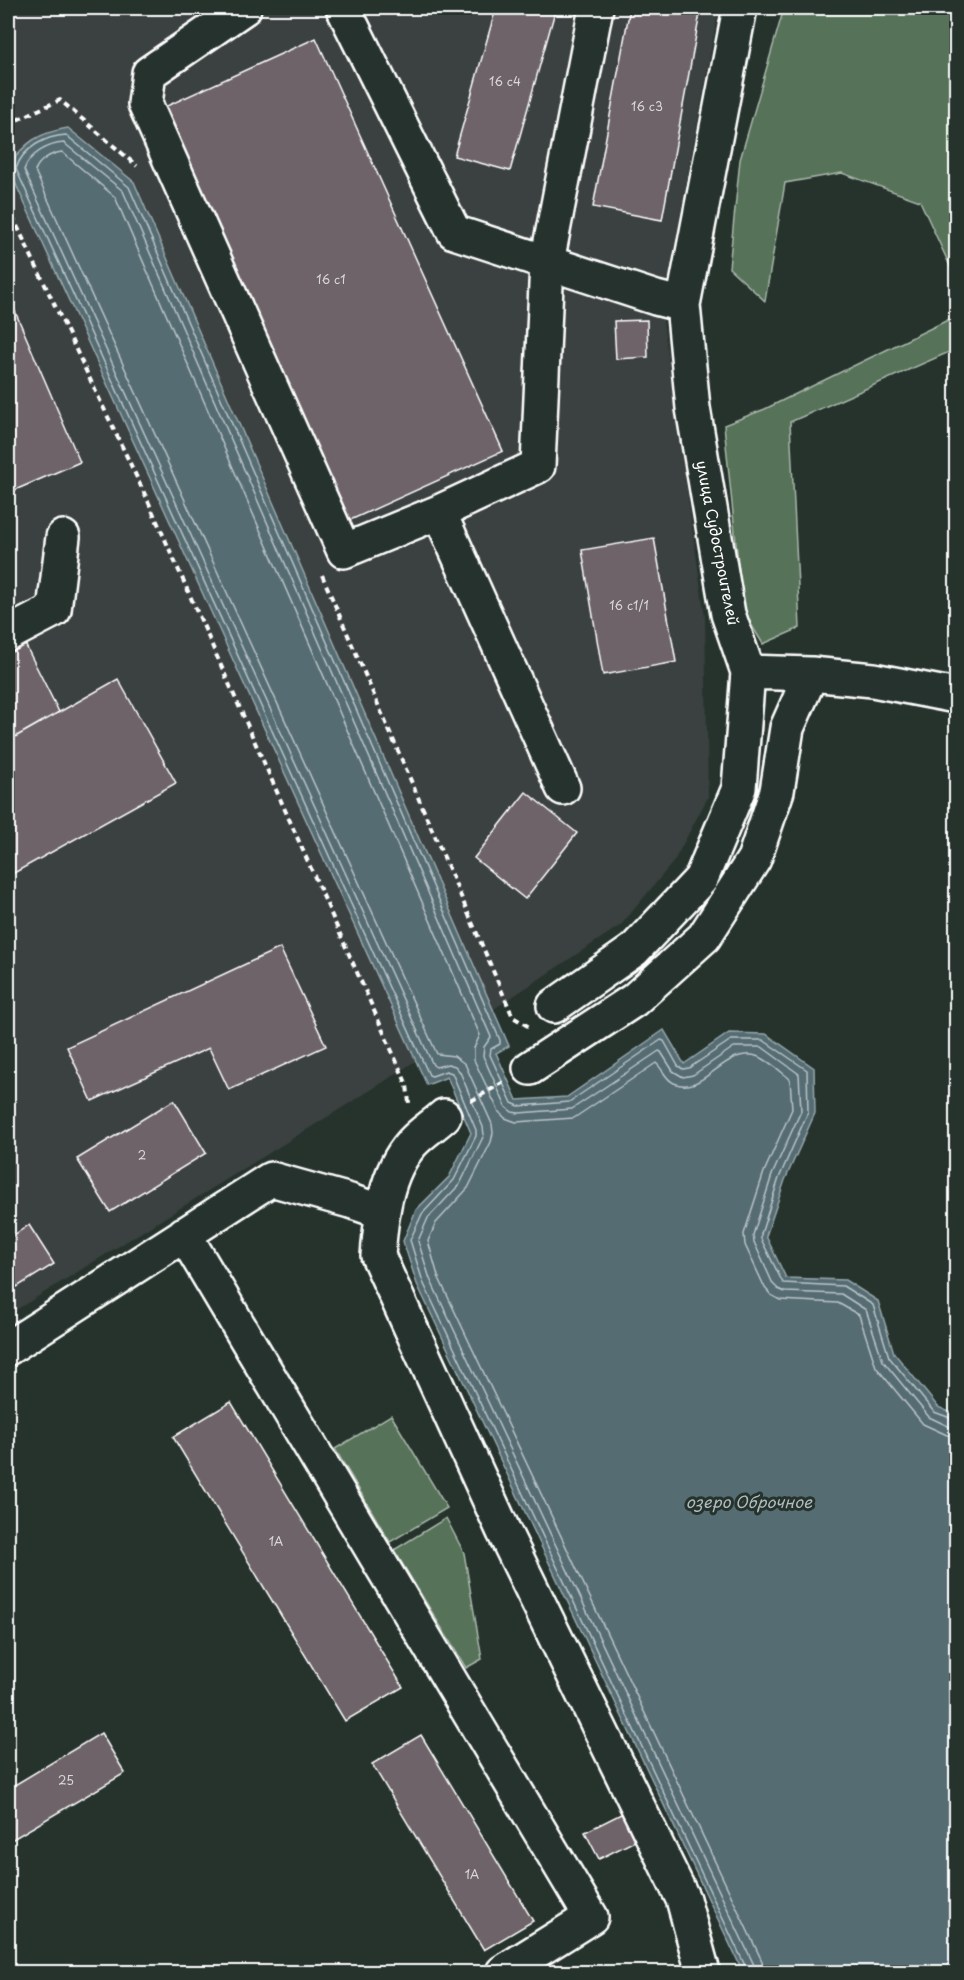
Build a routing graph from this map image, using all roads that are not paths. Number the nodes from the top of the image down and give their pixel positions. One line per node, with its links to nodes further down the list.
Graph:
1 (244, 8): 7 (street)
2 (343, 8): 5 (street)
3 (596, 8): 5 (street)
4 (740, 8): 6 (street, улица Судостроителей)
5 (547, 262): 6 (street); 7 (street)
6 (683, 305): 10 (street, улица Судостроителей)
7 (439, 512): 13 (street)
8 (63, 537): 9 (street)
9 (8, 634)
10 (748, 672): 11 (street); 14 (street, улица Судостроителей)
11 (811, 674): 12 (street); 15 (street)
12 (955, 694)
13 (563, 788)
14 (546, 1019)
15 (519, 1074)
16 (455, 1110): 17 (street)
17 (382, 1212): 18 (street); 21 (street)
18 (184, 1234): 19 (street); 20 (street)
19 (8, 1348)
20 (503, 1972)
21 (703, 1972)

